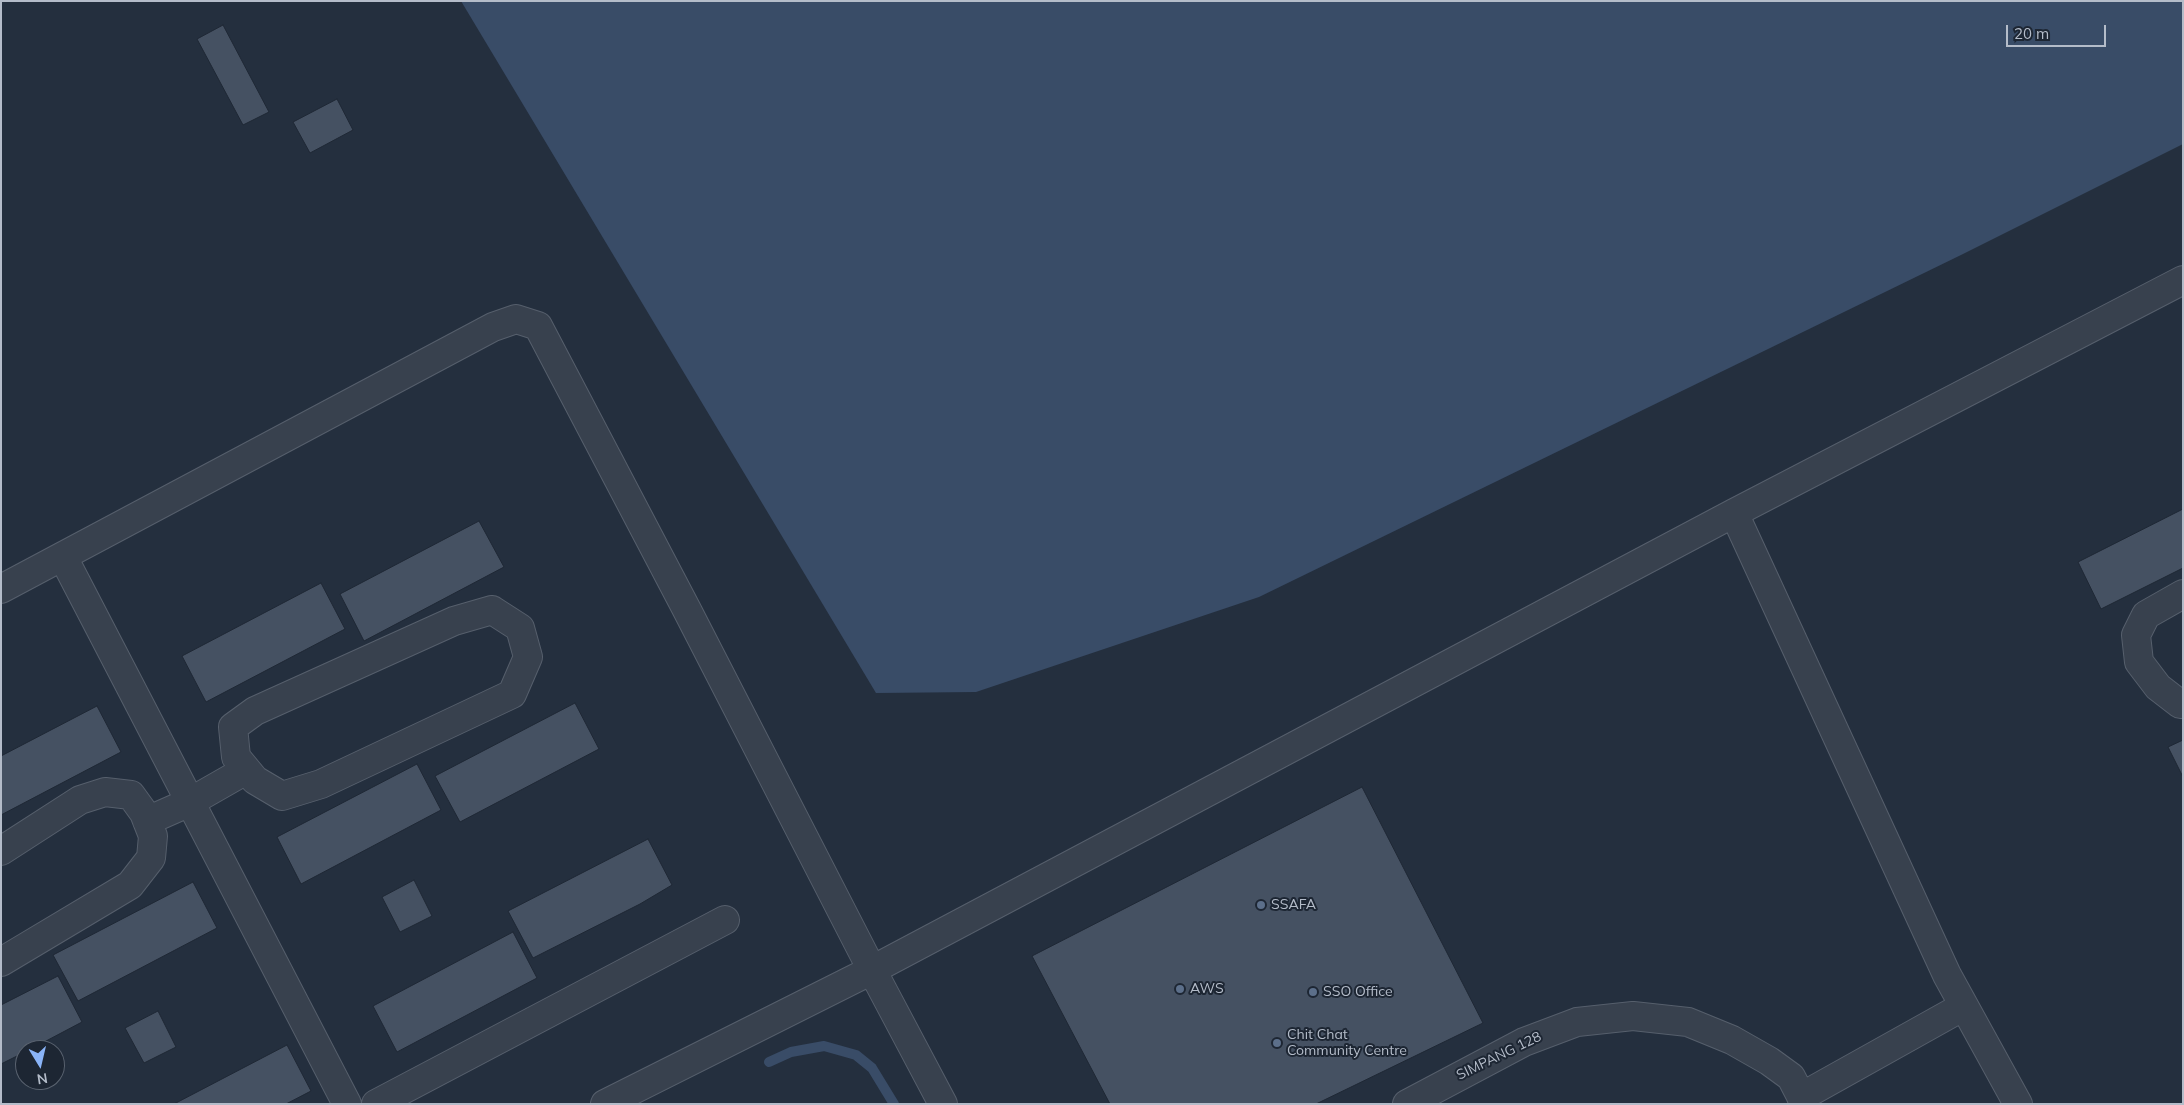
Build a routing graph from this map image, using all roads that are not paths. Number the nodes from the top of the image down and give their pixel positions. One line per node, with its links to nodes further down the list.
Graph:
1 (2183, 280): 2 (street)
2 (1734, 513): 13 (street); 14 (street)
3 (63, 557): 4 (street); 8 (street); 13 (street)
4 (1, 589)
5 (2183, 594): 6 (street)
6 (2183, 704)
7 (246, 770): 7 (street); 8 (street)
8 (190, 802): 9 (street); 16 (street)
9 (147, 821): 10 (street); 12 (street)
10 (1, 851)
11 (725, 920): 17 (street)
12 (1, 962)
13 (872, 970): 18 (street); 19 (street)
14 (1964, 1006): 15 (street); 21 (street)
15 (1803, 1100): 20 (street, SIMPANG 128)
16 (347, 1104)
17 (376, 1104)
18 (605, 1104)
19 (944, 1104)
20 (1407, 1104)
21 (2018, 1104)

